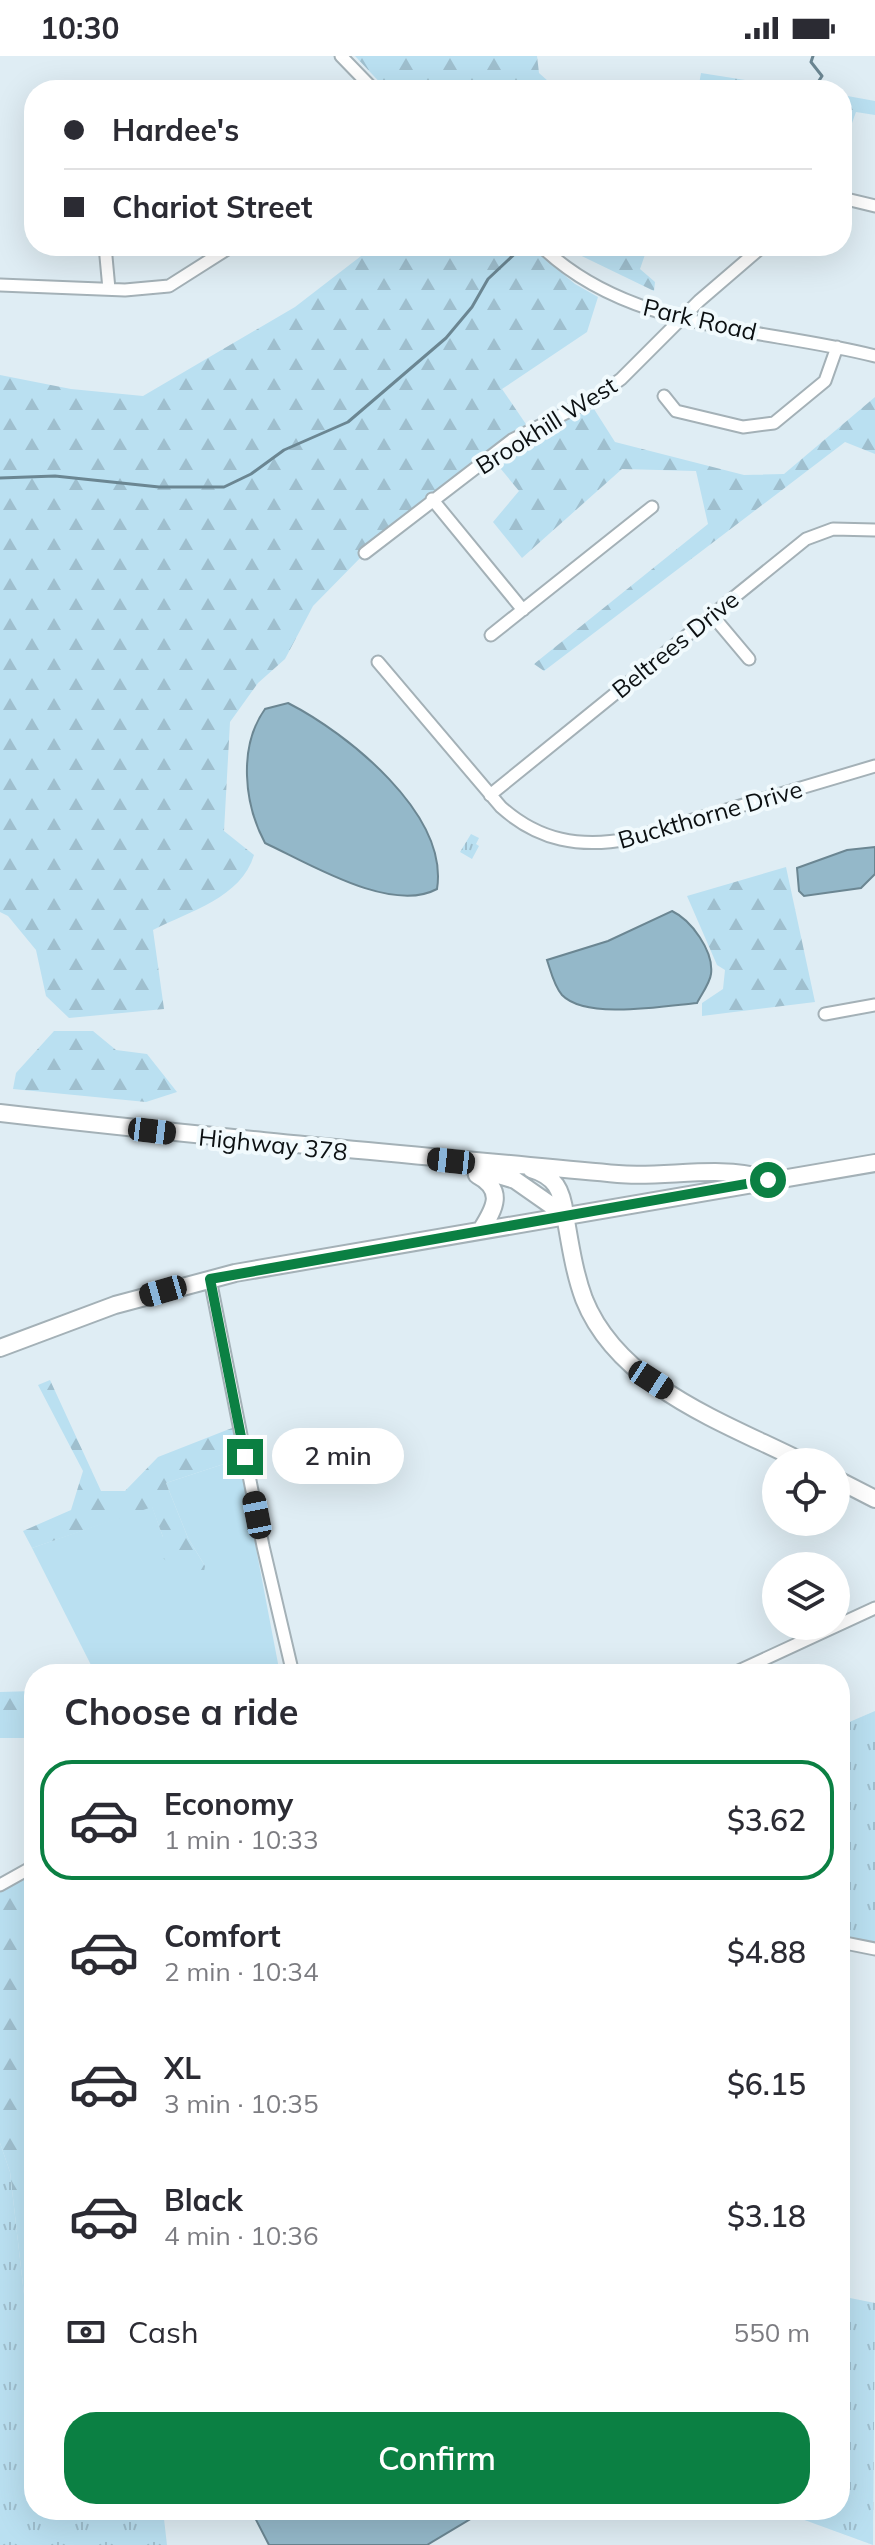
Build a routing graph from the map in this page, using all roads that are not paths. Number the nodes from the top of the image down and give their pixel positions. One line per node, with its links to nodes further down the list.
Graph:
1 (341, 56): 2 (street)
2 (363, 80)
3 (852, 200): 4 (street)
4 (875, 206)
5 (106, 256): 10 (street)
6 (216, 256): 10 (street)
7 (555, 256): 11 (street, Park Road)
8 (752, 256): 11 (street, Brookhill West)
9 (0, 285): 10 (street)
10 (109, 289)
11 (682, 318): 12 (street, Park Road); 15 (street, Brookhill West)
12 (837, 347): 13 (street, Park Road); 14 (street)
13 (875, 356)
14 (664, 396)
15 (432, 499): 18 (street, Brookhill West); 19 (street)
16 (652, 507): 19 (street)
17 (875, 530): 20 (street, Beltrees Drive)
18 (365, 553)
19 (523, 610): 21 (street)
20 (712, 615): 22 (street); 25 (street, Beltrees Drive)
21 (491, 635)
22 (749, 659)
23 (378, 662): 25 (street, Buckthorne Drive)
24 (875, 766): 25 (street, Buckthorne Drive)
25 (490, 795)
26 (875, 1005): 27 (street)
27 (825, 1014)
28 (0, 1113): 29 (main road, Highway 378)
29 (451, 1161): 31 (main road); 33 (main road); 34 (main road)
30 (875, 1163): 32 (main road)
31 (518, 1165): 32 (main road); 33 (main road)
32 (768, 1180): 33 (main road)
33 (565, 1215): 34 (main road); 37 (main road)
34 (481, 1230): 35 (main road)
35 (210, 1279): 36 (main road); 43 (street)
36 (0, 1348)
37 (775, 1448)
38 (850, 1486): 39 (main road)
39 (875, 1499)
40 (875, 1608): 41 (street)
41 (850, 1620)
42 (806, 1640): 44 (street)
43 (291, 1664)
44 (754, 1664)
45 (24, 1872): 46 (street)
46 (0, 1885)
47 (850, 1944): 48 (street)
48 (875, 1949)

